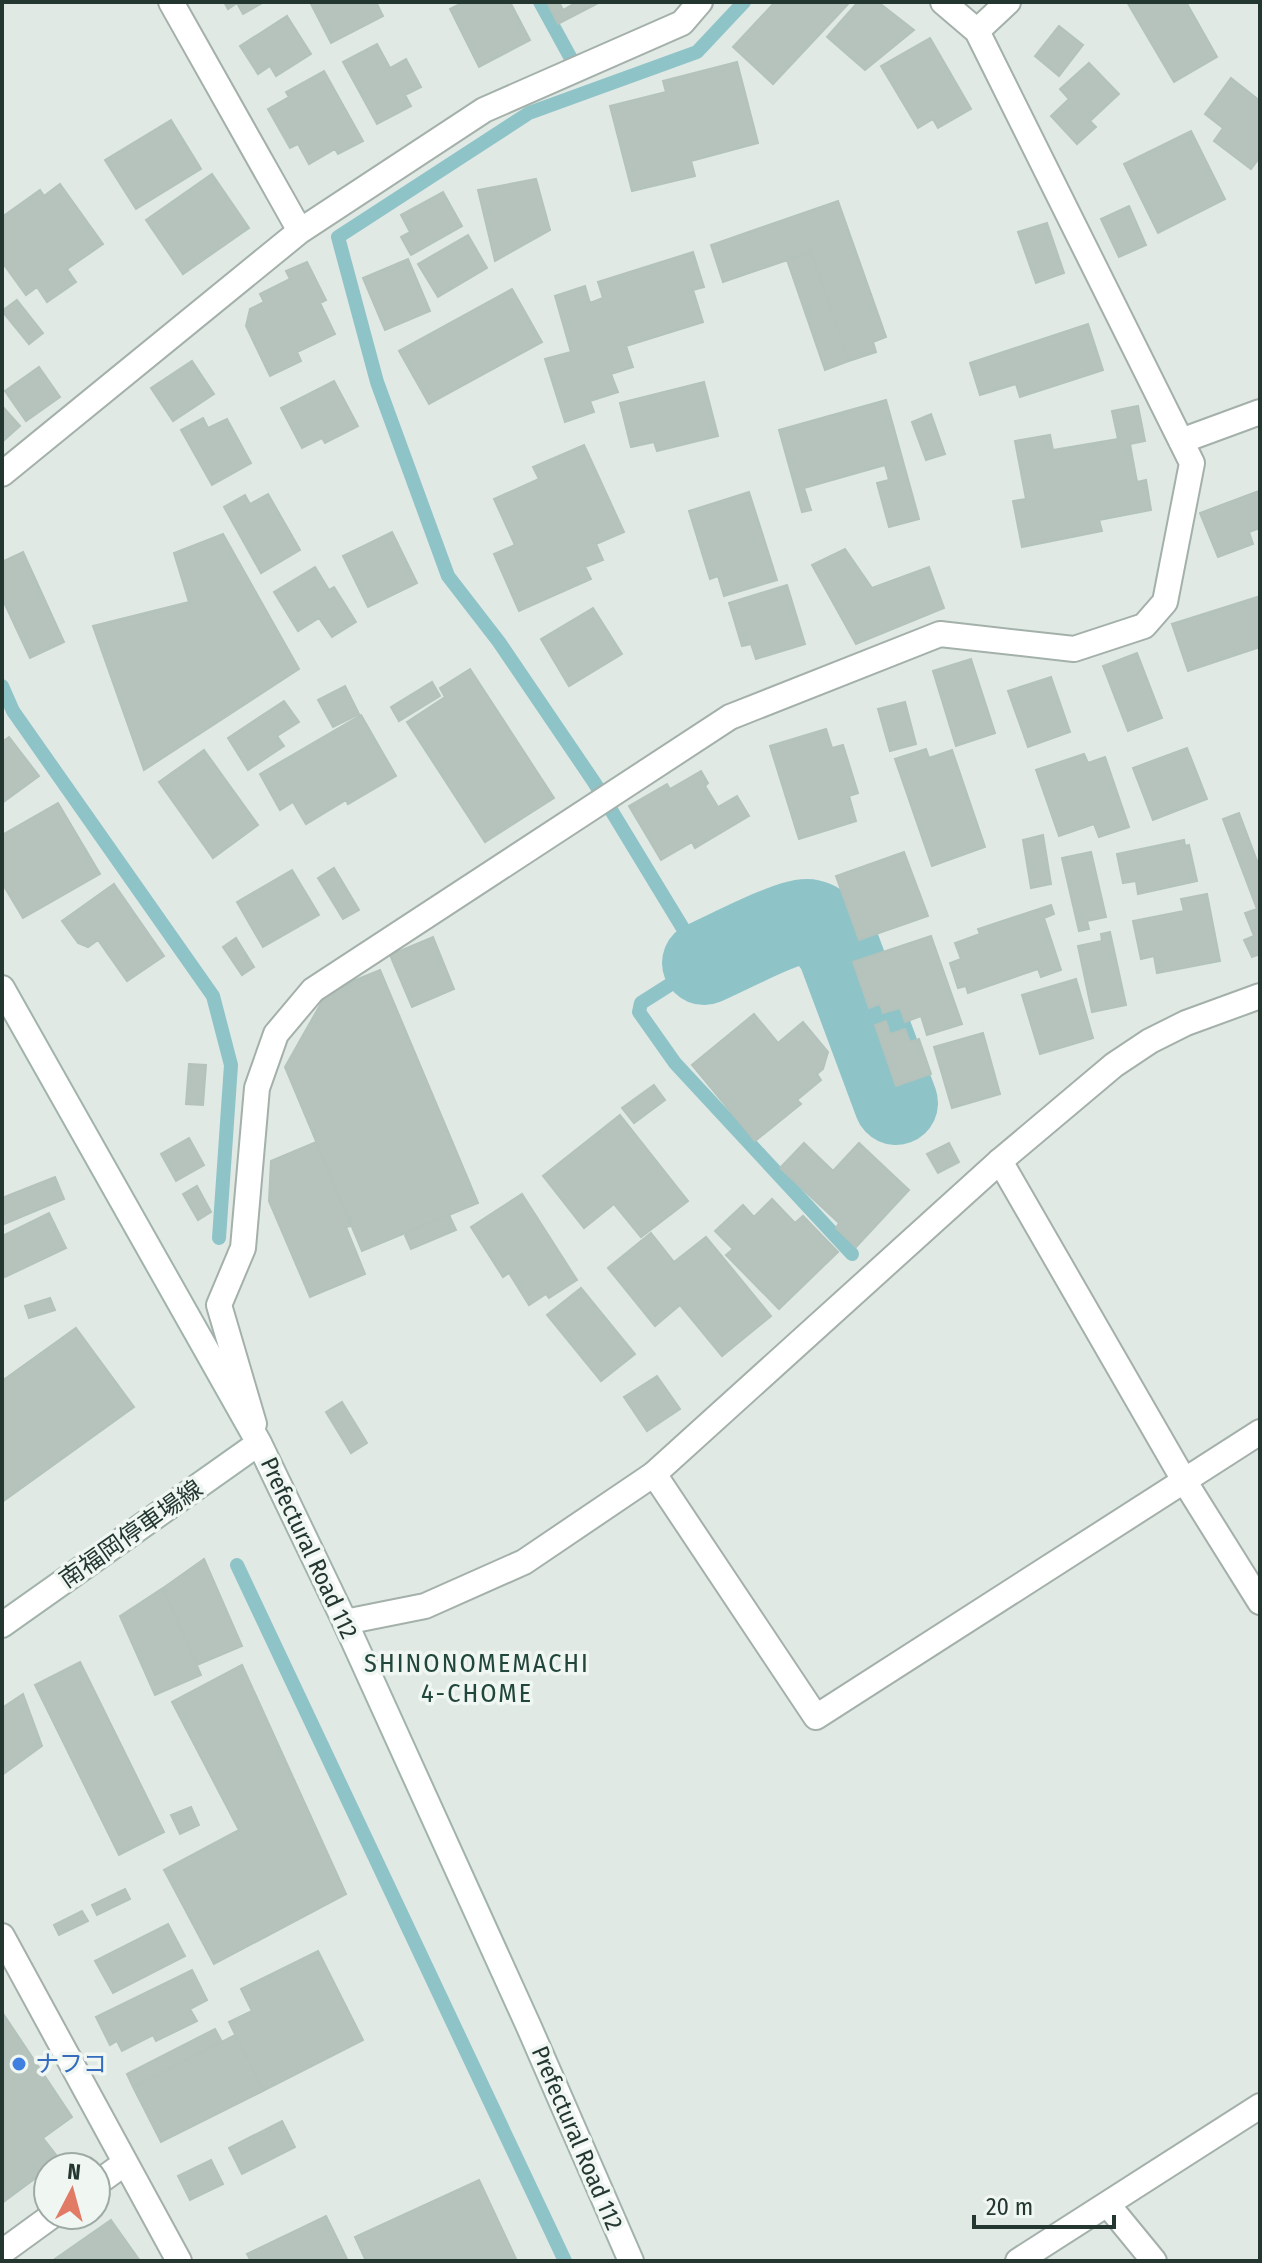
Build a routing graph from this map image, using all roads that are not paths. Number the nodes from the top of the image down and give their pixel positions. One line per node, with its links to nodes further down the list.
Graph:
1 (171, 2): 6 (street)
2 (700, 2): 6 (street)
3 (943, 2): 5 (street)
4 (1008, 2): 5 (street)
5 (977, 31): 8 (street)
6 (300, 231): 9 (street)
7 (1260, 412): 8 (street)
8 (1181, 441): 14 (street)
9 (2, 474)
10 (2, 988): 14 (street, Prefectural Road 112)
11 (1260, 996): 12 (street)
12 (1000, 1161): 15 (street); 16 (street)
13 (1260, 1432): 16 (street)
14 (259, 1443): 18 (street, Prefectural Road 112); 19 (street, 南福岡停車場線)
15 (654, 1474): 16 (street); 18 (street)
16 (1185, 1482): 17 (street)
17 (1260, 1602)
18 (345, 1622): 28 (street, Prefectural Road 112)
19 (2, 1625)
20 (2, 1936): 22 (street)
21 (1260, 2106): 24 (street)
22 (125, 2163): 23 (street); 27 (street)
23 (112, 2172)
24 (1108, 2205): 29 (street); 30 (street)
25 (32, 2230): 26 (street)
26 (2, 2252)
27 (179, 2261)
28 (631, 2261)
29 (1018, 2261)
30 (1154, 2261)

